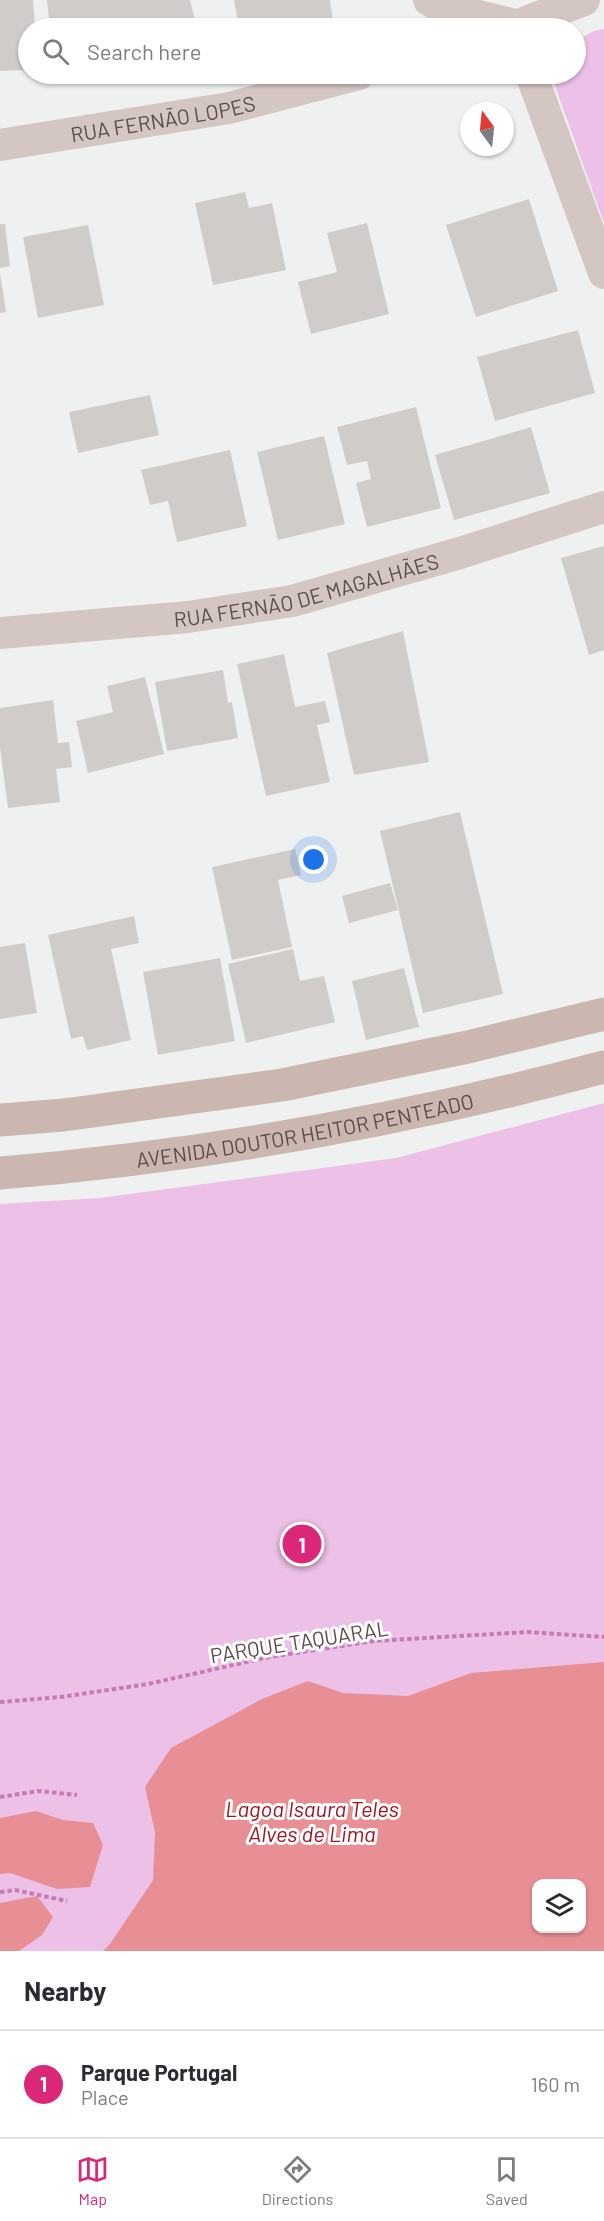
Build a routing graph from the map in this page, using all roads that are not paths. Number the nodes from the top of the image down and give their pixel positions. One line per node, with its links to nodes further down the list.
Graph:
1 (429, 0): 3 (street)
2 (584, 0): 4 (street)
3 (480, 18)
4 (540, 18)
5 (321, 84): 7 (street, RUA FERNÃO LOPES)
6 (535, 84): 8 (street)
7 (0, 145)
8 (604, 273)
9 (604, 507): 10 (street, RUA FERNÃO DE MAGALHÃES)
10 (0, 633)
11 (604, 1014): 13 (main road)
12 (604, 1067): 14 (main road, AVENIDA DOUTOR HEITOR PENTEADO)
13 (0, 1120)
14 (0, 1173)

